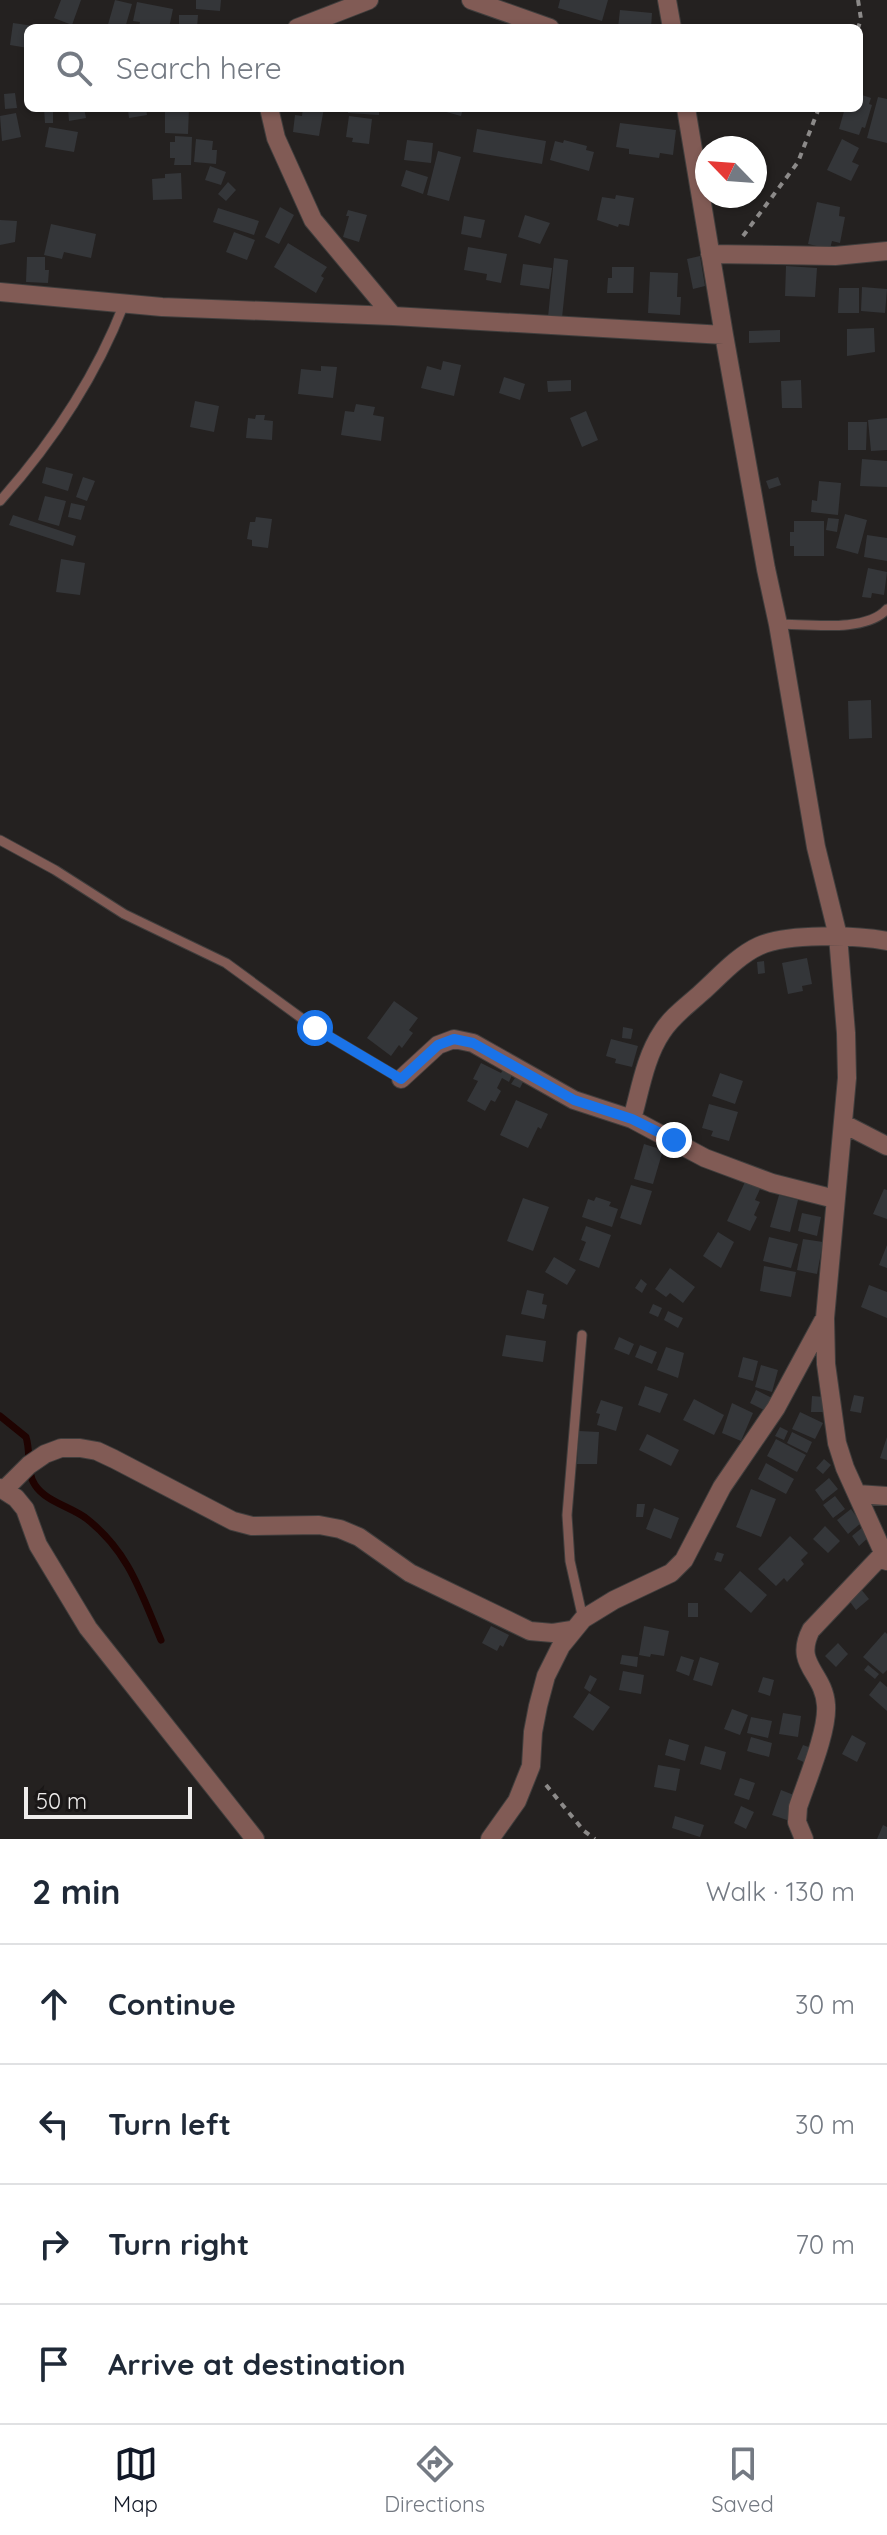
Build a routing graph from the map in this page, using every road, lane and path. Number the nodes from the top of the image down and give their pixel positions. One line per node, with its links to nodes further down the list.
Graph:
1 (369, 0): 5 (street)
2 (471, 0): 6 (street)
3 (667, 0): 7 (street)
4 (858, 0): 8 (path)
5 (307, 24)
6 (539, 24)
7 (671, 24)
8 (859, 24)
9 (270, 112): 17 (street)
10 (687, 112): 13 (street)
11 (817, 112): 14 (path)
12 (887, 251): 14 (street)
13 (710, 254): 14 (street); 18 (street)
14 (730, 254)
15 (0, 292): 16 (street)
16 (124, 304): 17 (street); 19 (lane)
17 (393, 316): 18 (street)
18 (724, 335): 21 (street)
19 (0, 501)
20 (887, 609): 21 (lane)
21 (778, 624): 23 (street)
22 (0, 840): 25 (lane)
23 (838, 936): 24 (street); 26 (street); 27 (street)
24 (887, 941)
25 (401, 1079): 26 (street)
26 (632, 1119): 29 (street)
27 (844, 1124): 28 (street); 29 (street)
28 (887, 1146)
29 (835, 1199): 30 (street)
30 (825, 1318): 33 (street); 36 (street)
31 (582, 1335): 36 (lane)
32 (2, 1489): 36 (street); 38 (street)
33 (857, 1494): 34 (street); 35 (street)
34 (887, 1496)
35 (885, 1557): 41 (street)
36 (578, 1624): 37 (street)
37 (531, 1766): 39 (street); 40 (path)
38 (255, 1839)
39 (490, 1839)
40 (595, 1839)
41 (804, 1839)

